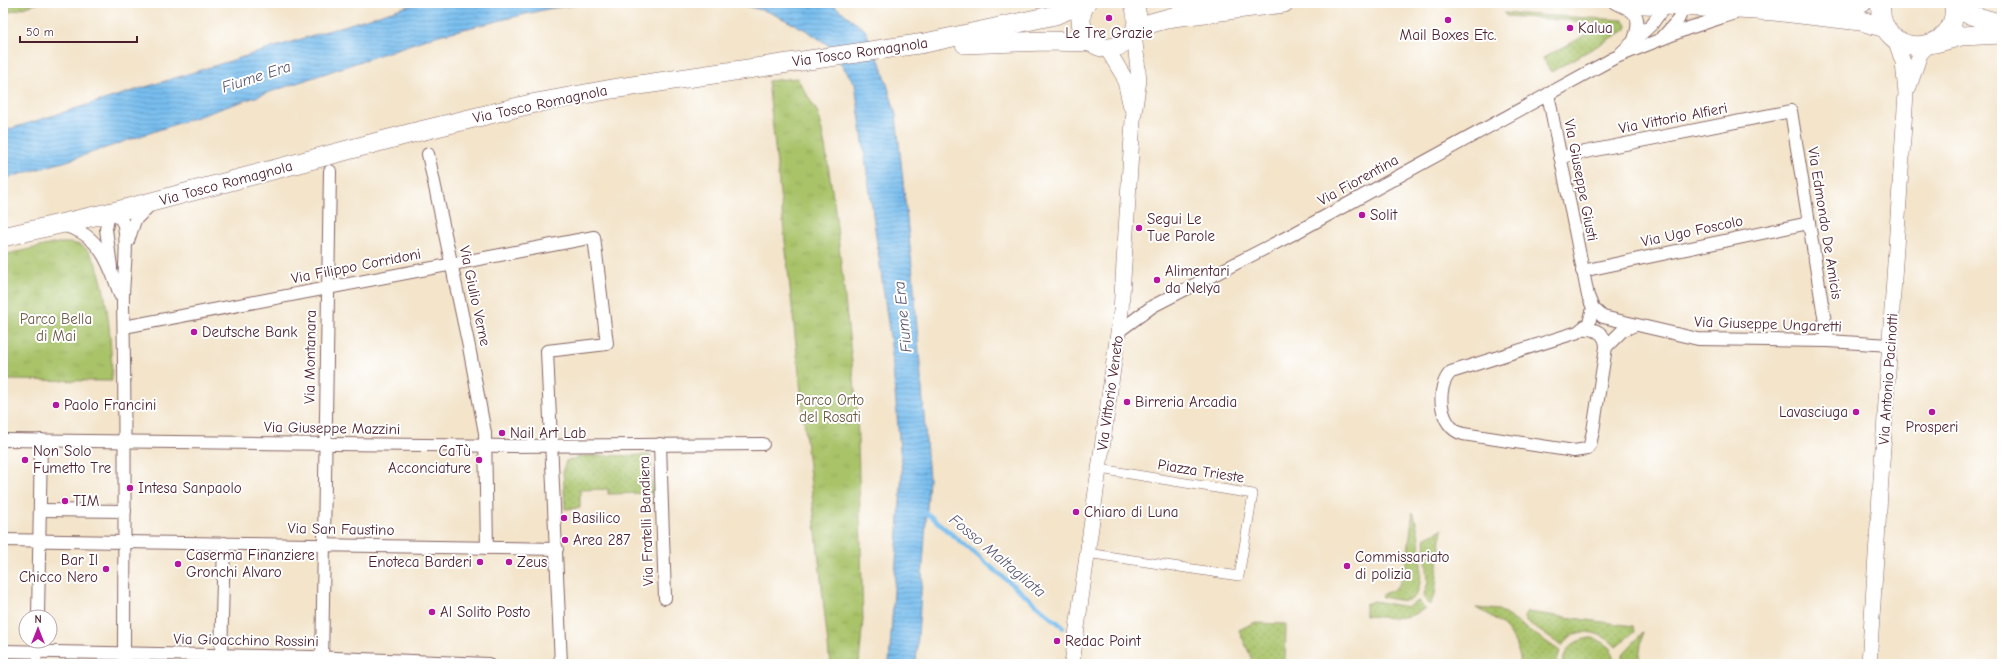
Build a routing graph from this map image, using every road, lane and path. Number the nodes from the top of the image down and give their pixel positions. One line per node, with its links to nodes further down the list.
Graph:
1 (1085, 3): 19 (main road, Via Tosco Romagnola); 20 (main road)
2 (1133, 3): 14 (main road)
3 (1284, 3): 14 (main road)
4 (1615, 3): 18 (street)
5 (1626, 3): 9 (main road)
6 (1862, 3): 12 (main road)
7 (1881, 3): 15 (main road)
8 (1955, 3): 13 (main road); 21 (main road)
9 (1665, 6): 10 (main road); 18 (street, Via Fiorentina)
10 (1684, 7): 11 (main road); 17 (street, Via Fiorentina)
11 (1748, 9): 12 (main road); 17 (street, Via Fiorentina)
12 (1774, 11): 15 (main road)
13 (2002, 24)
14 (1136, 30): 20 (main road); 26 (street, Via Vittorio Veneto)
15 (1890, 34): 21 (main road); 24 (street, Via Antonio Pacinotti)
16 (2002, 34): 21 (main road)
17 (1659, 40): 22 (street, Via Fiorentina)
18 (1633, 42): 22 (street, Via Fiorentina)
19 (925, 43): 20 (main road); 30 (main road, Via Tosco Romagnola)
20 (1099, 44): 26 (street, Via Vittorio Veneto)
21 (1931, 44): 24 (street, Via Antonio Pacinotti)
22 (1614, 58): 23 (street, Via Fiorentina)
23 (1548, 94): 28 (street, Via Giuseppe Giusti); 45 (street, Via Fiorentina)
24 (1906, 94): 47 (street, Via Antonio Pacinotti)
25 (1791, 111): 28 (street, Via Vittorio Alfieri); 32 (street, Via Edmondo De Amicis)
26 (1132, 120): 45 (street, Via Vittorio Veneto)
27 (428, 154): 36 (street, Via Giulio Verne)
28 (1560, 156): 38 (street, Via Giuseppe Giusti)
29 (330, 171): 39 (street, Via Montanara)
30 (156, 201): 31 (main road, Via Tosco Romagnola); 35 (street)
31 (109, 213): 33 (main road, Via Tosco Romagnola); 35 (street); 37 (street)
32 (1809, 223): 38 (street, Via Ugo Foscolo); 46 (street, Via Edmondo De Amicis)
33 (58, 224): 34 (main road, Via Tosco Romagnola); 37 (street)
34 (3, 237)
35 (125, 252): 40 (street)
36 (452, 265): 39 (street, Via Filippo Corridoni); 55 (street, Via Giulio Verne); 56 (street, Via Filippo Corridoni)
37 (111, 266): 40 (street)
38 (1582, 271): 41 (street)
39 (328, 288): 43 (street, Via Filippo Corridoni); 52 (street, Via Montanara)
40 (123, 304): 43 (street)
41 (1593, 308): 42 (street, Via Giuseppe Ungaretti); 44 (street)
42 (1635, 325): 46 (street, Via Giuseppe Ungaretti); 48 (street)
43 (124, 327): 51 (street)
44 (1582, 329): 48 (street); 48 (street)
45 (1119, 331): 57 (street, Via Vittorio Veneto)
46 (1828, 341): 47 (street, Via Giuseppe Ungaretti)
47 (1890, 345): 81 (street, Via Antonio Pacinotti)
48 (1606, 348)
49 (3, 440): 50 (street, Via Giuseppe Mazzini)
50 (41, 440): 51 (street, Via Giuseppe Mazzini); 58 (street)
51 (125, 441): 52 (street, Via Giuseppe Mazzini); 59 (street)
52 (325, 444): 55 (street, Via Giuseppe Mazzini); 64 (street, Via Montanara)
53 (660, 444): 54 (street, Via Giuseppe Mazzini); 56 (street, Via Giuseppe Mazzini); 68 (street, Via Fratelli Bandiera)
54 (763, 444)
55 (487, 446): 56 (street, Via Giuseppe Mazzini); 65 (street, Via Giulio Verne)
56 (552, 446): 66 (street)
57 (1100, 469): 67 (street, Via Vittorio Veneto); 67 (street, Piazza Trieste)
58 (41, 510): 59 (street); 61 (street)
59 (125, 511): 62 (street)
60 (3, 540): 61 (street)
61 (41, 542): 62 (street, Via San Faustino); 69 (street)
62 (125, 543): 63 (street, Via San Faustino); 75 (street)
63 (224, 543): 64 (street, Via San Faustino); 74 (street)
64 (325, 544): 65 (street, Via San Faustino); 76 (street, Via Montanara)
65 (487, 548): 66 (street, Via San Faustino)
66 (557, 549): 79 (street)
67 (1087, 553): 80 (street, Via Vittorio Veneto)
68 (665, 598)
69 (38, 609)
70 (18, 649): 73 (street, Via Gioacchino Rossini)
71 (37, 649): 77 (street)
72 (57, 649): 75 (street, Via Gioacchino Rossini)
73 (3, 651)
74 (221, 656): 75 (street, Via Gioacchino Rossini); 76 (street, Via Gioacchino Rossini)
75 (124, 659)
76 (322, 661): 78 (street, Via Gioacchino Rossini)
77 (37, 664)
78 (488, 664)
79 (561, 664)
80 (1072, 664)
81 (1869, 664)

